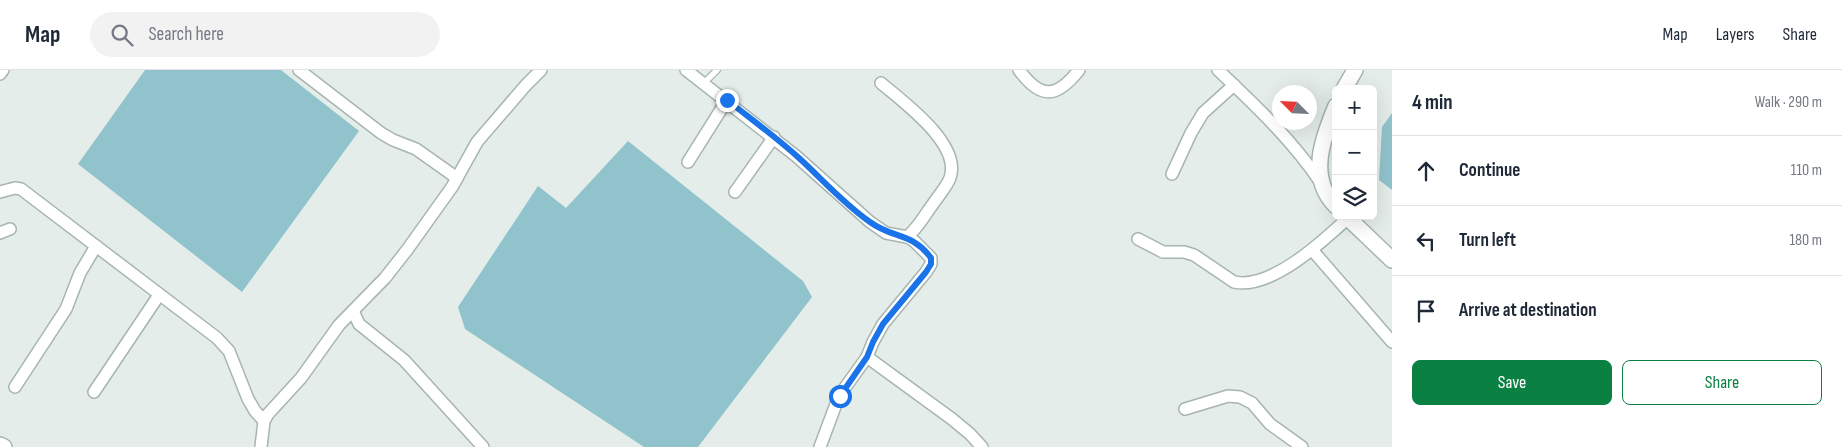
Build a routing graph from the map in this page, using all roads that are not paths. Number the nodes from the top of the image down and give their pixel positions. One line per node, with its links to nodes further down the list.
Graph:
1 (3, 70): 10 (street)
2 (300, 70): 20 (street)
3 (541, 70): 20 (street)
4 (686, 70): 11 (street)
5 (716, 70): 11 (lane)
6 (1019, 70): 7 (street)
7 (1079, 70)
8 (1218, 70): 13 (street)
9 (1355, 70): 14 (street)
10 (0, 74)
11 (704, 83): 15 (street)
12 (881, 83): 27 (street)
13 (1234, 85): 19 (street); 21 (street)
14 (1346, 85)
15 (727, 100): 17 (street); 18 (street)
16 (1332, 117): 21 (street)
17 (774, 137): 23 (street); 27 (street)
18 (688, 162)
19 (1172, 174)
20 (457, 178): 33 (street)
21 (1322, 184): 24 (street)
22 (0, 192): 29 (street)
23 (735, 192)
24 (1332, 203)
25 (1344, 220): 30 (street)
26 (1350, 220): 31 (street)
27 (907, 237): 35 (street)
28 (1138, 239): 30 (street)
29 (96, 246): 32 (street); 36 (street)
30 (1313, 251): 34 (street)
31 (1392, 260)
32 (159, 295): 37 (street); 39 (street)
33 (353, 311): 39 (street); 43 (street)
34 (1392, 342)
35 (867, 357): 44 (street); 45 (street)
36 (15, 387)
37 (94, 392)
38 (1184, 409): 46 (street)
39 (264, 421): 42 (street)
40 (0, 445): 41 (street)
41 (4, 447)
42 (261, 447)
43 (483, 447)
44 (820, 447)
45 (982, 447)
46 (1302, 447)

